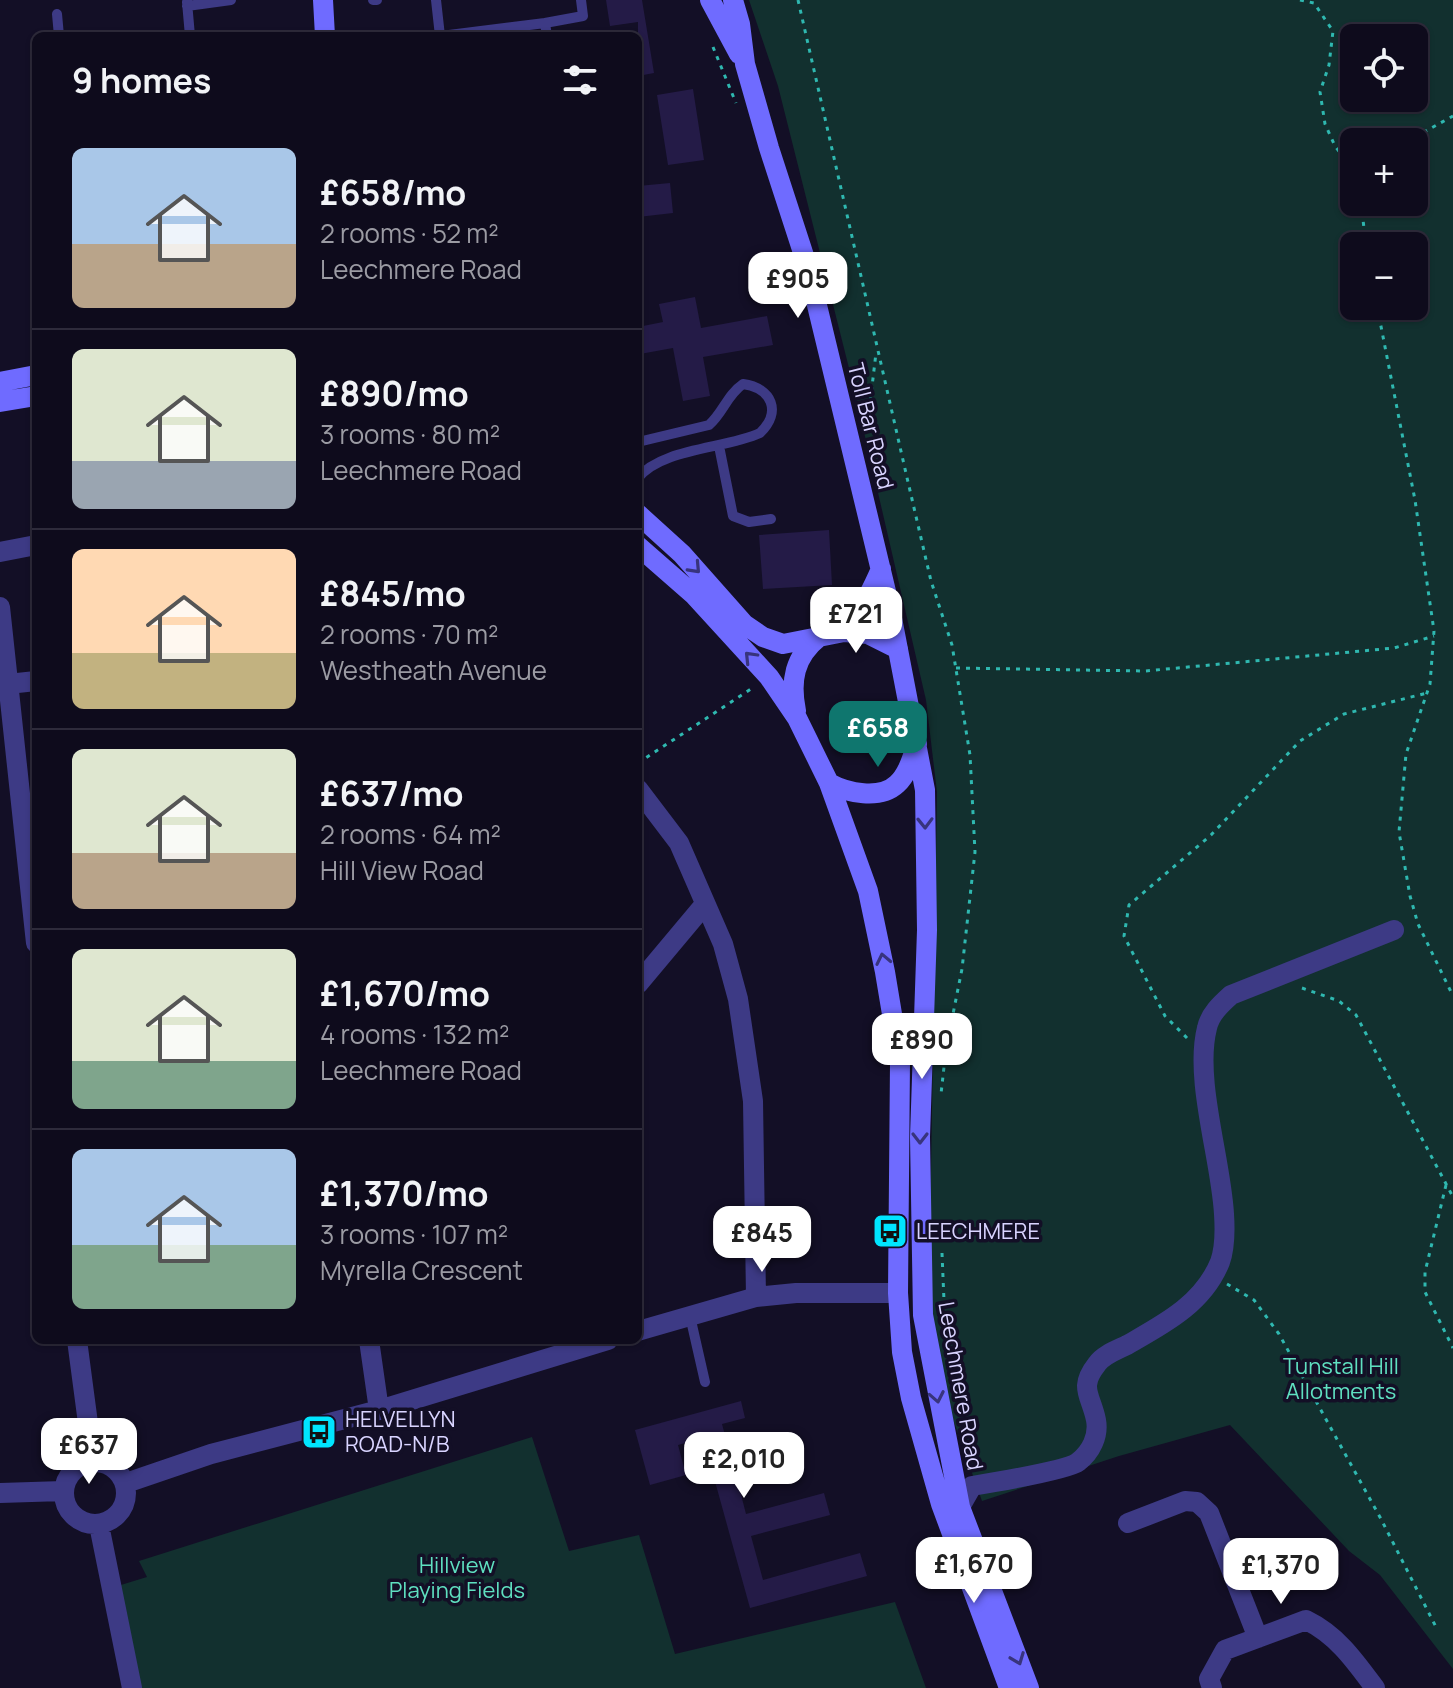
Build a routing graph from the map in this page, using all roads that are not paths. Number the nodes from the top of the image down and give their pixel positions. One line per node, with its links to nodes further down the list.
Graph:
1 (231, 0): 7 (lane)
2 (323, 0): 12 (main road)
3 (436, 0): 13 (lane)
4 (581, 0): 9 (lane)
5 (710, 0): 16 (main road, Toll Bar Road)
6 (733, 0): 16 (main road, Toll Bar Road)
7 (187, 3): 11 (lane)
8 (57, 14): 10 (lane)
9 (545, 23): 14 (lane); 15 (lane)
10 (59, 32)
11 (190, 32)
12 (325, 32)
13 (440, 32)
14 (472, 32)
15 (546, 32)
16 (745, 64): 29 (main road, Toll Bar Road)
17 (32, 376): 18 (main road)
18 (0, 382)
19 (32, 397): 20 (main road)
20 (0, 402)
21 (642, 441): 22 (lane)
22 (719, 446): 23 (lane); 25 (lane)
23 (642, 473)
24 (642, 518): 32 (main road, one-way to 32)
25 (771, 519)
26 (32, 546): 28 (street)
27 (642, 550): 36 (main road, Leechmere Road, one-way to 27)
28 (0, 552)
29 (881, 569): 31 (main road, Toll Bar Road); 32 (main road)
30 (0, 607): 35 (street)
31 (890, 608): 33 (main road, Leechmere Road)
32 (819, 636): 33 (main road); 36 (main road)
33 (898, 649): 37 (main road, Leechmere Road)
34 (32, 681): 35 (street)
35 (8, 684): 41 (street)
36 (797, 718): 38 (main road, Leechmere Road)
37 (917, 744): 38 (main road); 44 (main road, Leechmere Road, one-way to 44)
38 (829, 783): 45 (main road, Leechmere Road, one-way to 38)
39 (642, 794): 40 (street)
40 (705, 904): 43 (street); 46 (street)
41 (32, 906)
42 (1394, 930): 58 (street)
43 (642, 979)
44 (921, 1291): 45 (main road); 58 (main road, Leechmere Road, one-way to 58)
45 (898, 1293): 46 (street); 63 (main road, Leechmere Road)
46 (756, 1297): 47 (street)
47 (690, 1316): 48 (street); 52 (lane)
48 (642, 1330)
49 (78, 1344): 54 (street)
50 (370, 1344): 53 (street)
51 (595, 1344): 53 (street)
52 (705, 1382)
53 (379, 1410): 55 (street)
54 (93, 1461): 55 (street); 56 (street)
55 (126, 1483): 60 (street)
56 (63, 1491): 57 (street); 60 (street)
57 (0, 1493)
58 (960, 1507): 64 (main road, Leechmere Road, one-way to 64)
59 (1128, 1523): 61 (street)
60 (99, 1525): 62 (street)
61 (1258, 1638): 65 (street); 66 (street)
62 (132, 1688)
63 (1009, 1688)
64 (1029, 1688)
65 (1212, 1688)
66 (1375, 1688)

